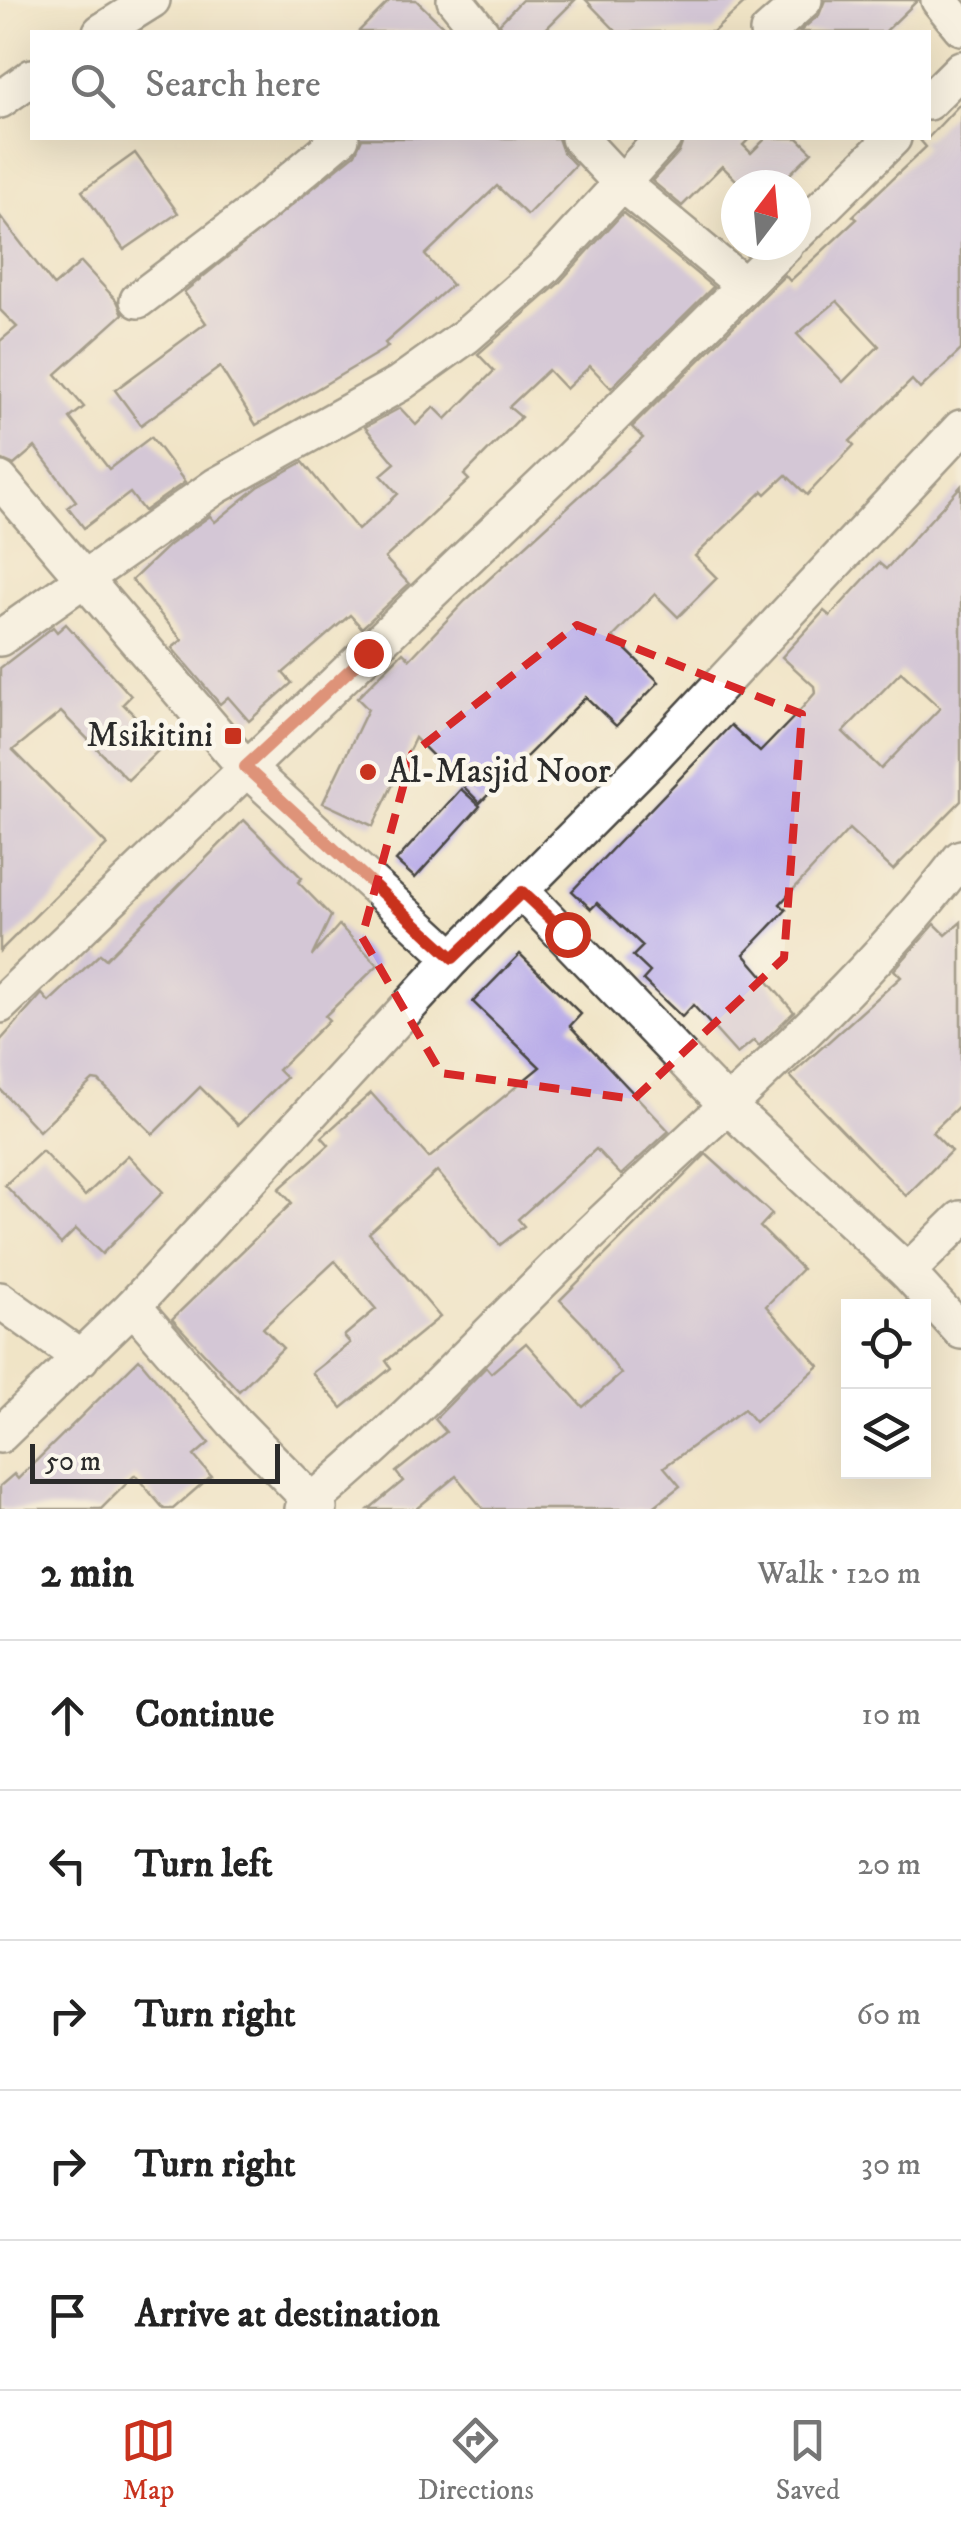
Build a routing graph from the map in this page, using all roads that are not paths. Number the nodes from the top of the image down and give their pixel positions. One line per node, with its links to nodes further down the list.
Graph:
1 (152, 0): 5 (street)
2 (804, 0): 6 (street)
3 (939, 0): 4 (street)
4 (961, 27)
5 (104, 30)
6 (770, 30)
7 (961, 69): 9 (street)
8 (30, 78): 10 (street)
9 (931, 99)
10 (0, 100)
11 (339, 140): 19 (street)
12 (581, 140): 15 (street)
13 (660, 140): 15 (street)
14 (890, 140): 16 (street)
15 (621, 183): 18 (street); 22 (street)
16 (811, 219)
17 (769, 260): 18 (street)
18 (744, 284): 24 (street)
19 (138, 300)
20 (961, 428): 26 (street)
21 (0, 480): 22 (street)
22 (86, 578): 23 (street); 24 (street)
23 (0, 638)
24 (245, 767): 27 (street); 28 (street)
25 (961, 858): 29 (street)
26 (522, 892): 27 (street); 29 (street)
27 (453, 958): 33 (street)
28 (0, 1005)
29 (729, 1108): 31 (street); 37 (street)
30 (961, 1219): 31 (street)
31 (906, 1272): 34 (street)
32 (0, 1300): 35 (street)
33 (133, 1306): 35 (street); 37 (street)
34 (961, 1331)
35 (81, 1358): 36 (street)
36 (0, 1436)
37 (311, 1506)

